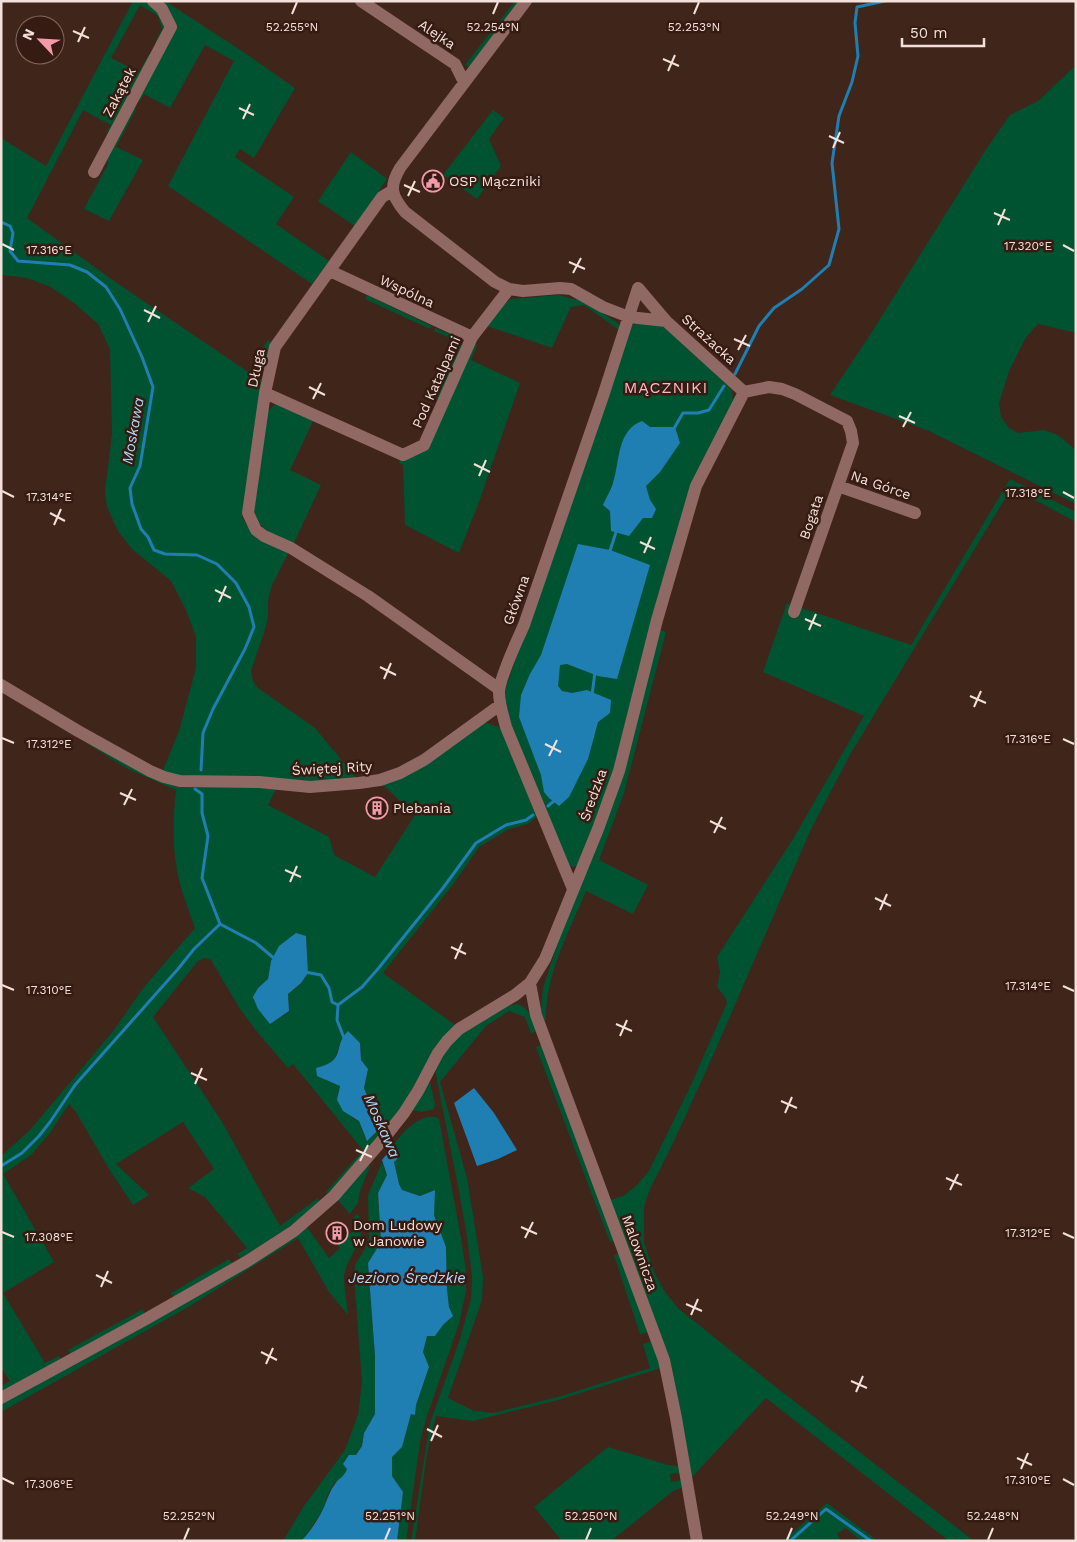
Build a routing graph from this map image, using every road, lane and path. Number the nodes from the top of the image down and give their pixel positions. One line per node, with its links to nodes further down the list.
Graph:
1 (153, 1): 5 (street, Zakątek)
2 (361, 1): 4 (street, Alejka)
3 (526, 1): 4 (street, Długa)
4 (464, 82): 6 (street, Długa)
5 (94, 172)
6 (392, 191): 7 (street, Długa); 8 (street, Strażacka)
7 (330, 271): 11 (street, Wspólna); 13 (street, Długa)
8 (509, 289): 9 (street, Strażacka); 11 (street, Pod Katalpami)
9 (629, 317): 10 (street, Strażacka); 10 (street, Główna); 18 (street, Główna)
10 (666, 321): 12 (street, Strażacka)
11 (472, 337): 13 (street, Pod Katalpami)
12 (744, 392): 14 (street, Bogata); 20 (street, Średzka)
13 (265, 393): 18 (street, Długa)
14 (838, 486): 15 (street, Na Górce); 16 (street, Bogata)
15 (915, 513)
16 (794, 612)
17 (1, 685): 19 (street, Świętej Rity)
18 (499, 689): 19 (street, Główna)
19 (500, 706): 20 (street, Główna)
20 (573, 889): 21 (street, Średzka)
21 (530, 983): 22 (street, Średzka); 23 (street, Malownicza)
22 (1, 1398)
23 (697, 1541)

